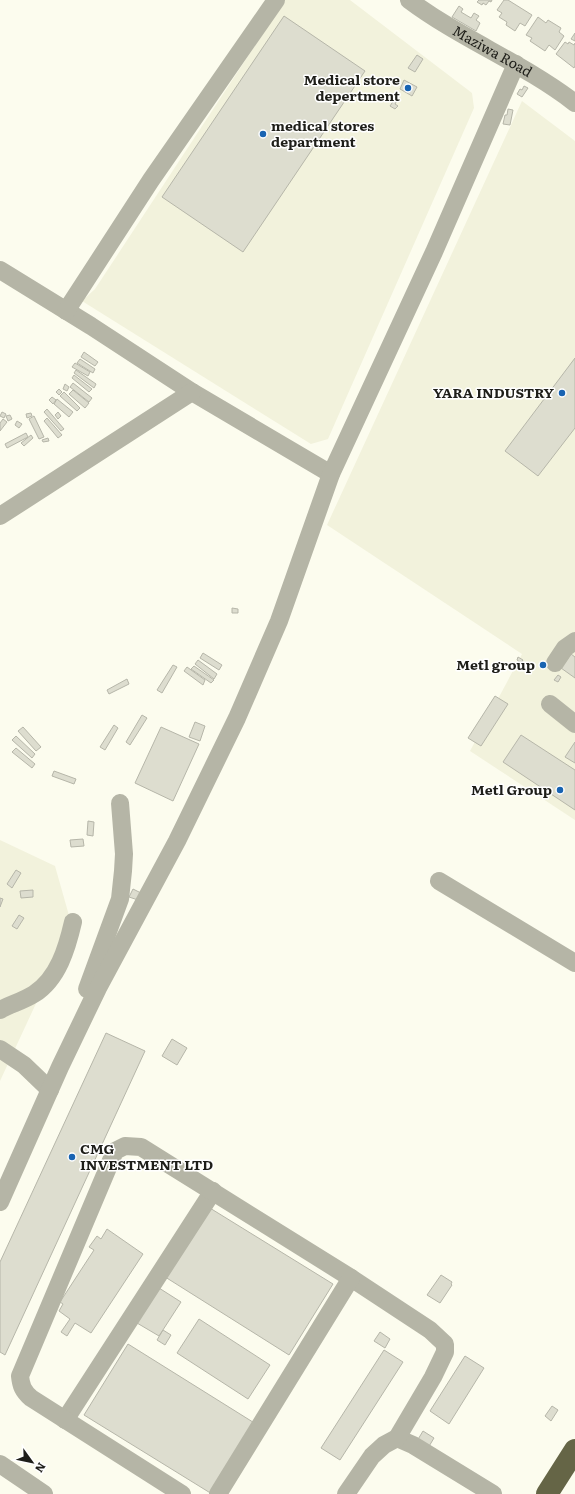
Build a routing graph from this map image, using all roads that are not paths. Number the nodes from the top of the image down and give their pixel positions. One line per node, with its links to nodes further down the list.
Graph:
1 (276, 0): 6 (street)
2 (409, 0): 3 (street, Maziwa Road)
3 (516, 64): 4 (street, Maziwa Road); 8 (street)
4 (575, 103)
5 (0, 270): 6 (street)
6 (66, 311): 7 (street)
7 (192, 392): 8 (street); 9 (street)
8 (331, 474): 19 (street)
9 (0, 516)
10 (575, 641): 11 (street)
11 (555, 664)
12 (550, 704): 13 (street)
13 (575, 724)
14 (120, 803): 19 (street)
15 (439, 881): 17 (street)
16 (73, 922): 18 (street)
17 (575, 963)
18 (0, 1010)
19 (76, 1035): 21 (street)
20 (0, 1049): 21 (street)
21 (50, 1090): 23 (street)
22 (213, 1191): 24 (street); 25 (street); 25 (street)
23 (0, 1202)
24 (351, 1278): 26 (street); 31 (street)
25 (65, 1420): 30 (street)
26 (397, 1438): 32 (street); 33 (street)
27 (575, 1450): 34 (highway)
28 (0, 1464): 29 (street)
29 (44, 1494)
30 (182, 1494)
31 (218, 1494)
32 (346, 1494)
33 (493, 1494)
34 (547, 1494)

